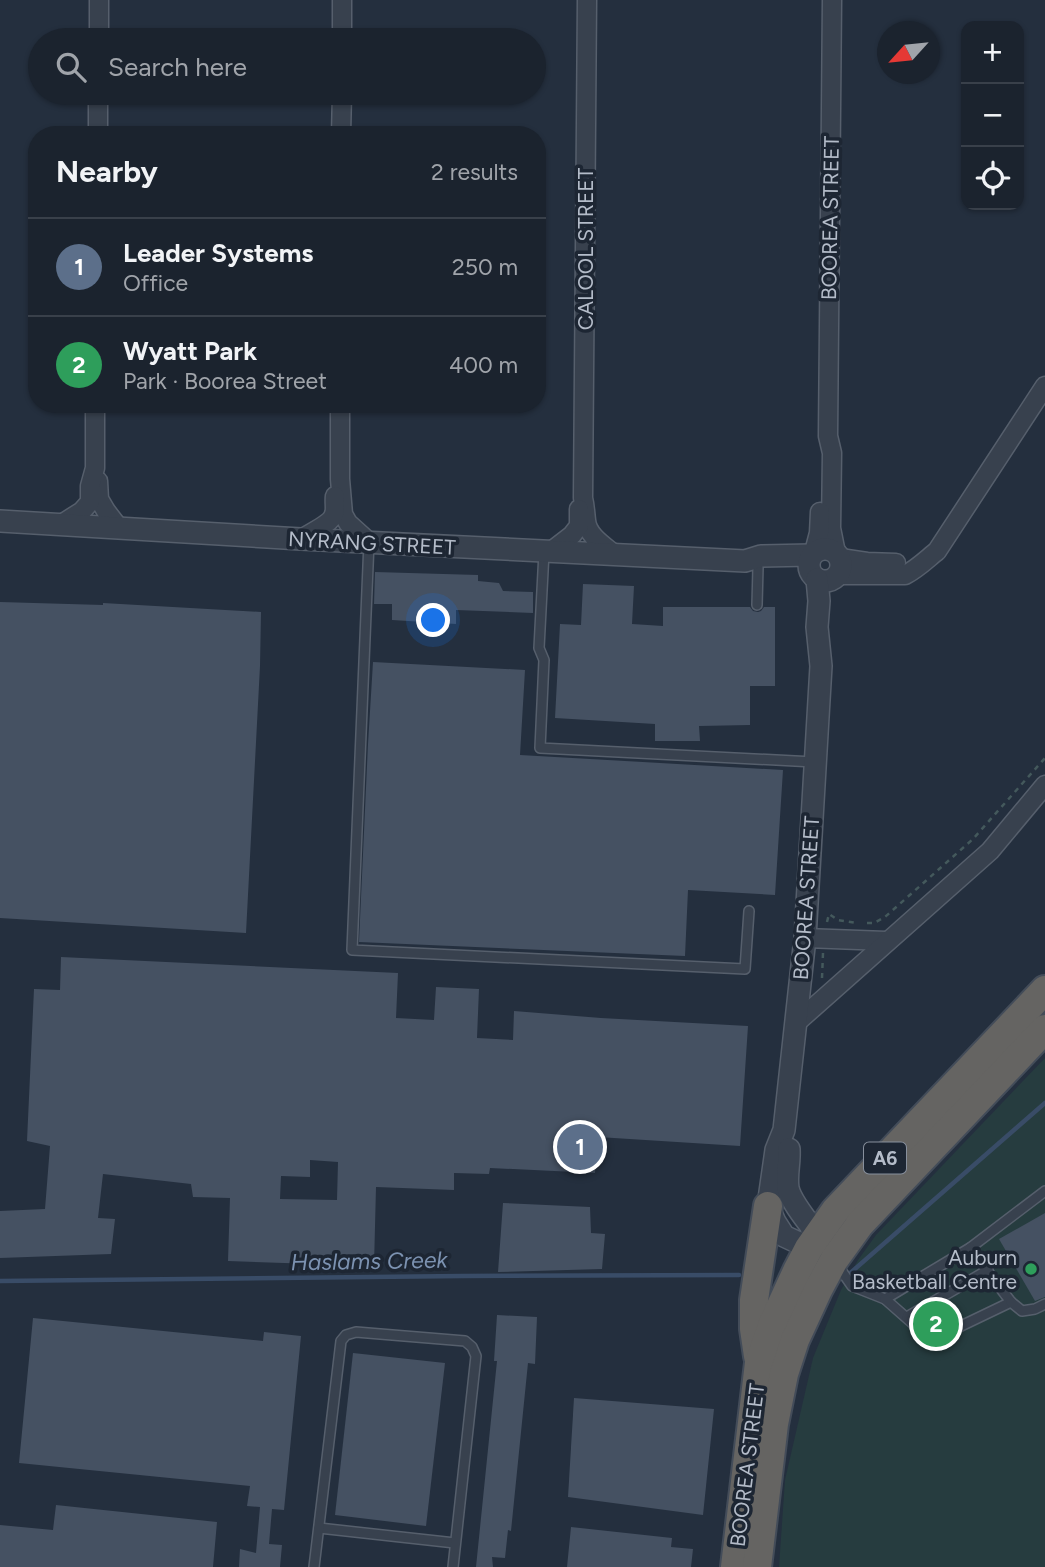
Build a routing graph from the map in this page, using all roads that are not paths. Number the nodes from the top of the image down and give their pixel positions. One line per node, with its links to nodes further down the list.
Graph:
1 (99, 0): 5 (street)
2 (342, 0): 6 (street)
3 (587, 0): 16 (street, CALOOL STREET)
4 (832, 0): 25 (street, BOOREA STREET)
5 (99, 28)
6 (342, 28)
7 (98, 105): 9 (street)
8 (342, 105): 10 (street)
9 (98, 126)
10 (341, 126)
11 (1045, 386): 25 (street, NYRANG STREET)
12 (95, 413): 14 (street)
13 (340, 413): 15 (street)
14 (95, 468): 18 (street); 19 (street)
15 (340, 479): 20 (street); 21 (street)
16 (583, 498): 22 (street, CALOOL STREET); 23 (street, CALOOL STREET)
17 (0, 521): 18 (street, NYRANG STREET)
18 (60, 525): 19 (street, NYRANG STREET)
19 (119, 528): 20 (street, NYRANG STREET)
20 (301, 539): 21 (street, NYRANG STREET)
21 (369, 542): 22 (street, NYRANG STREET); 29 (lane)
22 (547, 552): 23 (street, NYRANG STREET); 27 (lane)
23 (614, 554): 24 (street, NYRANG STREET)
24 (751, 564): 25 (street, NYRANG STREET); 26 (lane)
25 (825, 565): 27 (street, BOOREA STREET)
26 (757, 605)
27 (816, 762): 30 (street, BOOREA STREET)
28 (1045, 785): 31 (street)
29 (749, 911)
30 (815, 938): 31 (street); 33 (street, BOOREA STREET)
31 (886, 941): 33 (street)
32 (1045, 990): 38 (highway, A6)
33 (796, 1023): 35 (street, BOOREA STREET)
34 (1045, 1029): 38 (highway, BOOREA STREET / A6)
35 (784, 1130): 37 (street, BOOREA STREET); 38 (street, BOOREA STREET)
36 (1045, 1191): 39 (lane)
37 (768, 1206): 38 (street); 45 (highway)
38 (820, 1247): 41 (lane); 45 (highway, BOOREA STREET / A6); 51 (highway, BOOREA STREET / A6)
39 (971, 1248): 40 (lane); 41 (lane)
40 (988, 1270): 42 (lane); 44 (lane)
41 (885, 1299): 44 (lane)
42 (1011, 1302): 43 (lane); 44 (lane)
43 (1045, 1304)
44 (907, 1317)
45 (759, 1363): 50 (highway, BOOREA STREET / A6)
46 (319, 1528): 47 (lane); 47 (lane); 48 (lane)
47 (455, 1543): 49 (lane)
48 (314, 1567)
49 (453, 1567)
50 (735, 1567)
51 (757, 1567)

